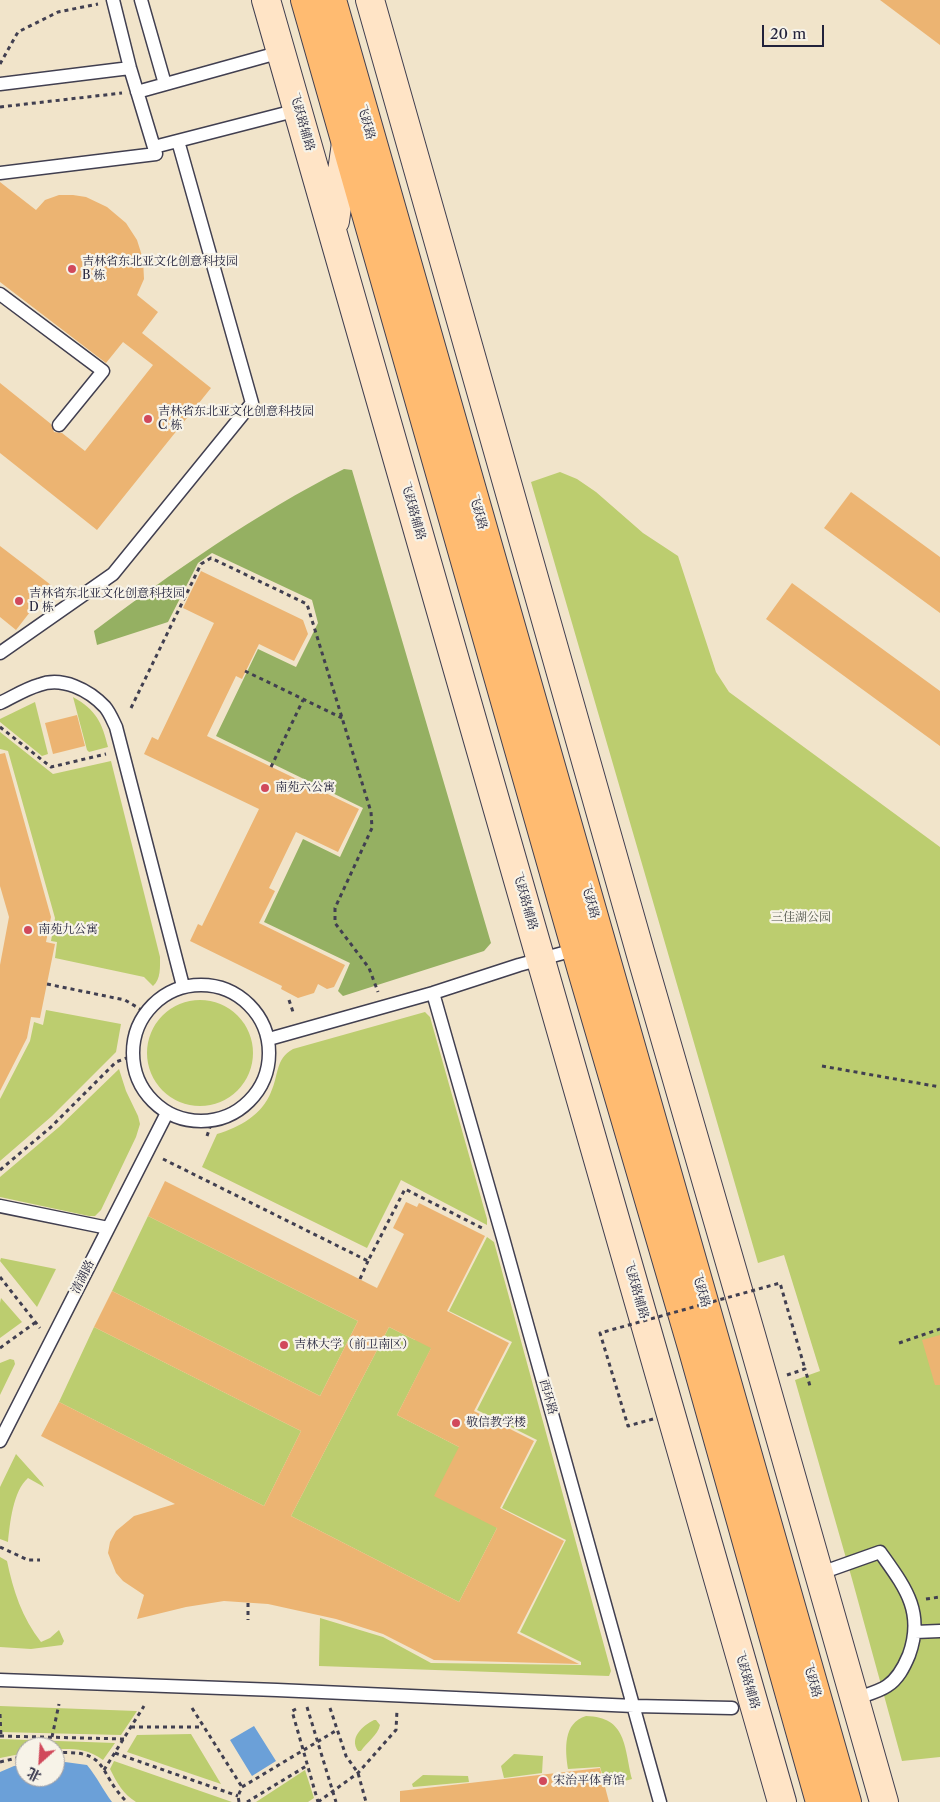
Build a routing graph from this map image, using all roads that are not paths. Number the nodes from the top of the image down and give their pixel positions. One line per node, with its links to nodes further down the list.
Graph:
1 (113, 0): 8 (lane)
2 (141, 0): 10 (lane)
3 (266, 0): 7 (street, 飞跃路辅路)
4 (306, 0): 14 (main road, 飞跃路)
5 (332, 0): 22 (main road, 飞跃路)
6 (370, 0): 32 (street)
7 (281, 52): 10 (lane); 12 (street, 飞跃路辅路)
8 (130, 68): 9 (lane); 11 (lane)
9 (0, 84)
10 (165, 84): 11 (lane)
11 (137, 92): 15 (lane)
12 (298, 110): 13 (lane); 17 (street, 飞跃路辅路)
13 (178, 141): 15 (lane); 20 (lane)
14 (346, 143): 17 (street); 23 (main road, 飞跃路)
15 (154, 147): 16 (lane)
16 (0, 173)
17 (333, 231): 24 (street, 飞跃路辅路)
18 (0, 294): 19 (lane)
19 (59, 425)
20 (0, 653)
21 (0, 702): 25 (lane)
22 (602, 942): 23 (lane); 42 (main road, 飞跃路)
23 (576, 949): 24 (lane); 41 (main road, 飞跃路)
24 (541, 959): 26 (lane); 40 (street, 飞跃路辅路)
25 (183, 986): 27 (lane); 28 (lane)
26 (433, 994): 27 (lane); 37 (lane, 西环路)
27 (269, 1039): 28 (lane)
28 (167, 1112): 30 (lane, 清湖路)
29 (0, 1206): 30 (lane)
30 (108, 1228): 31 (lane, 清湖路)
31 (0, 1442)
32 (818, 1574): 34 (lane); 36 (street)
33 (940, 1631): 34 (lane)
34 (915, 1632): 36 (lane)
35 (0, 1680): 37 (lane)
36 (854, 1699): 43 (street)
37 (634, 1706): 38 (lane); 39 (lane, 西环路)
38 (732, 1708)
39 (660, 1802)
40 (782, 1802)
41 (820, 1802)
42 (847, 1802)
43 (884, 1802)

